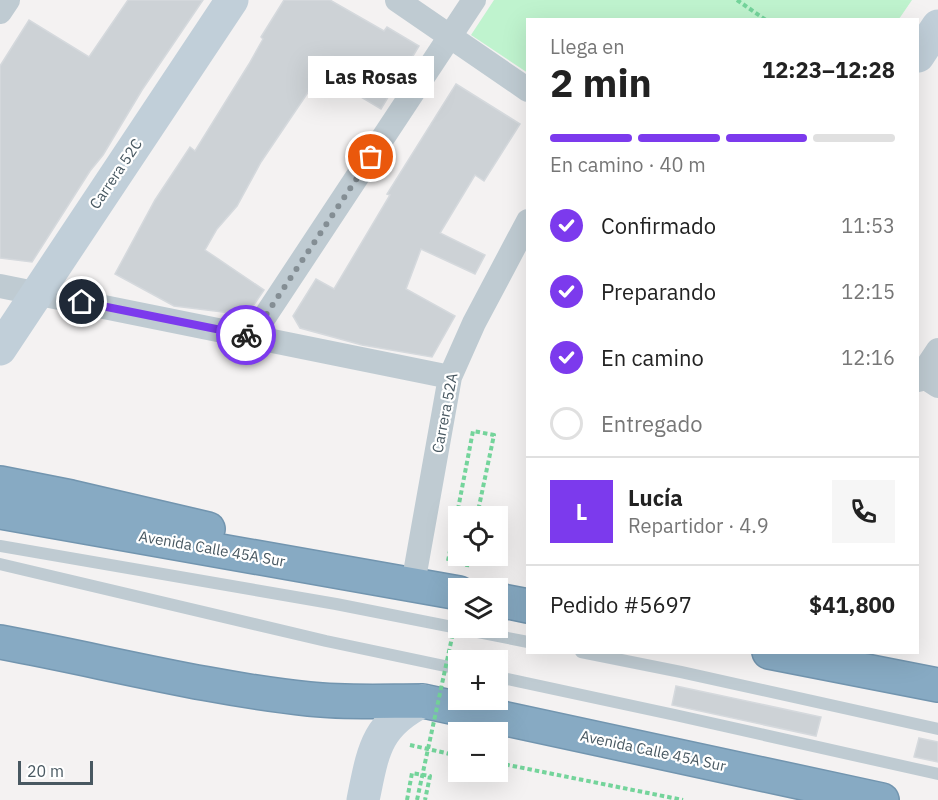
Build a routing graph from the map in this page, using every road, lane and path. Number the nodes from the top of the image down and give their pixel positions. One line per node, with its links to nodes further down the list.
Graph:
1 (8, 0): 6 (street)
2 (232, 0): 14 (street, Carrera 52C)
3 (397, 0): 9 (street)
4 (474, 0): 9 (street)
5 (737, 0): 7 (path)
6 (0, 12)
7 (763, 18)
8 (938, 26): 10 (street)
9 (450, 38): 11 (street); 15 (street)
10 (919, 54)
11 (526, 89)
12 (526, 225): 18 (street, Carrera 52A)
13 (0, 286): 14 (street)
14 (37, 293): 15 (street); 16 (street, Carrera 52C)
15 (252, 336): 18 (street)
16 (0, 349)
17 (938, 350): 19 (street)
18 (450, 377): 26 (street, Carrera 52A)
19 (924, 378)
20 (0, 483): 26 (highway)
21 (459, 506): 22 (path)
22 (479, 506)
23 (0, 512): 26 (highway, Avenida Calle 45A Sur)
24 (0, 546): 32 (lane)
25 (0, 564): 35 (lane)
26 (413, 584): 27 (highway, Avenida Calle 45A Sur)
27 (448, 590)
28 (508, 602): 29 (highway)
29 (526, 606)
30 (452, 638): 45 (path, bridge)
31 (0, 642): 38 (highway, Avenida Calle 45A Sur)
32 (526, 642)
33 (591, 654): 39 (lane)
34 (779, 654): 37 (highway)
35 (448, 667)
36 (508, 679): 41 (lane)
37 (938, 685)
38 (423, 701): 42 (highway, Avenida Calle 45A Sur); 43 (street)
39 (938, 729)
40 (508, 766): 47 (path)
41 (938, 774)
42 (844, 796): 48 (highway, Avenida Calle 45A Sur)
43 (363, 800)
44 (407, 800): 46 (path, bridge)
45 (417, 800)
46 (425, 800)
47 (683, 800)
48 (882, 800)

